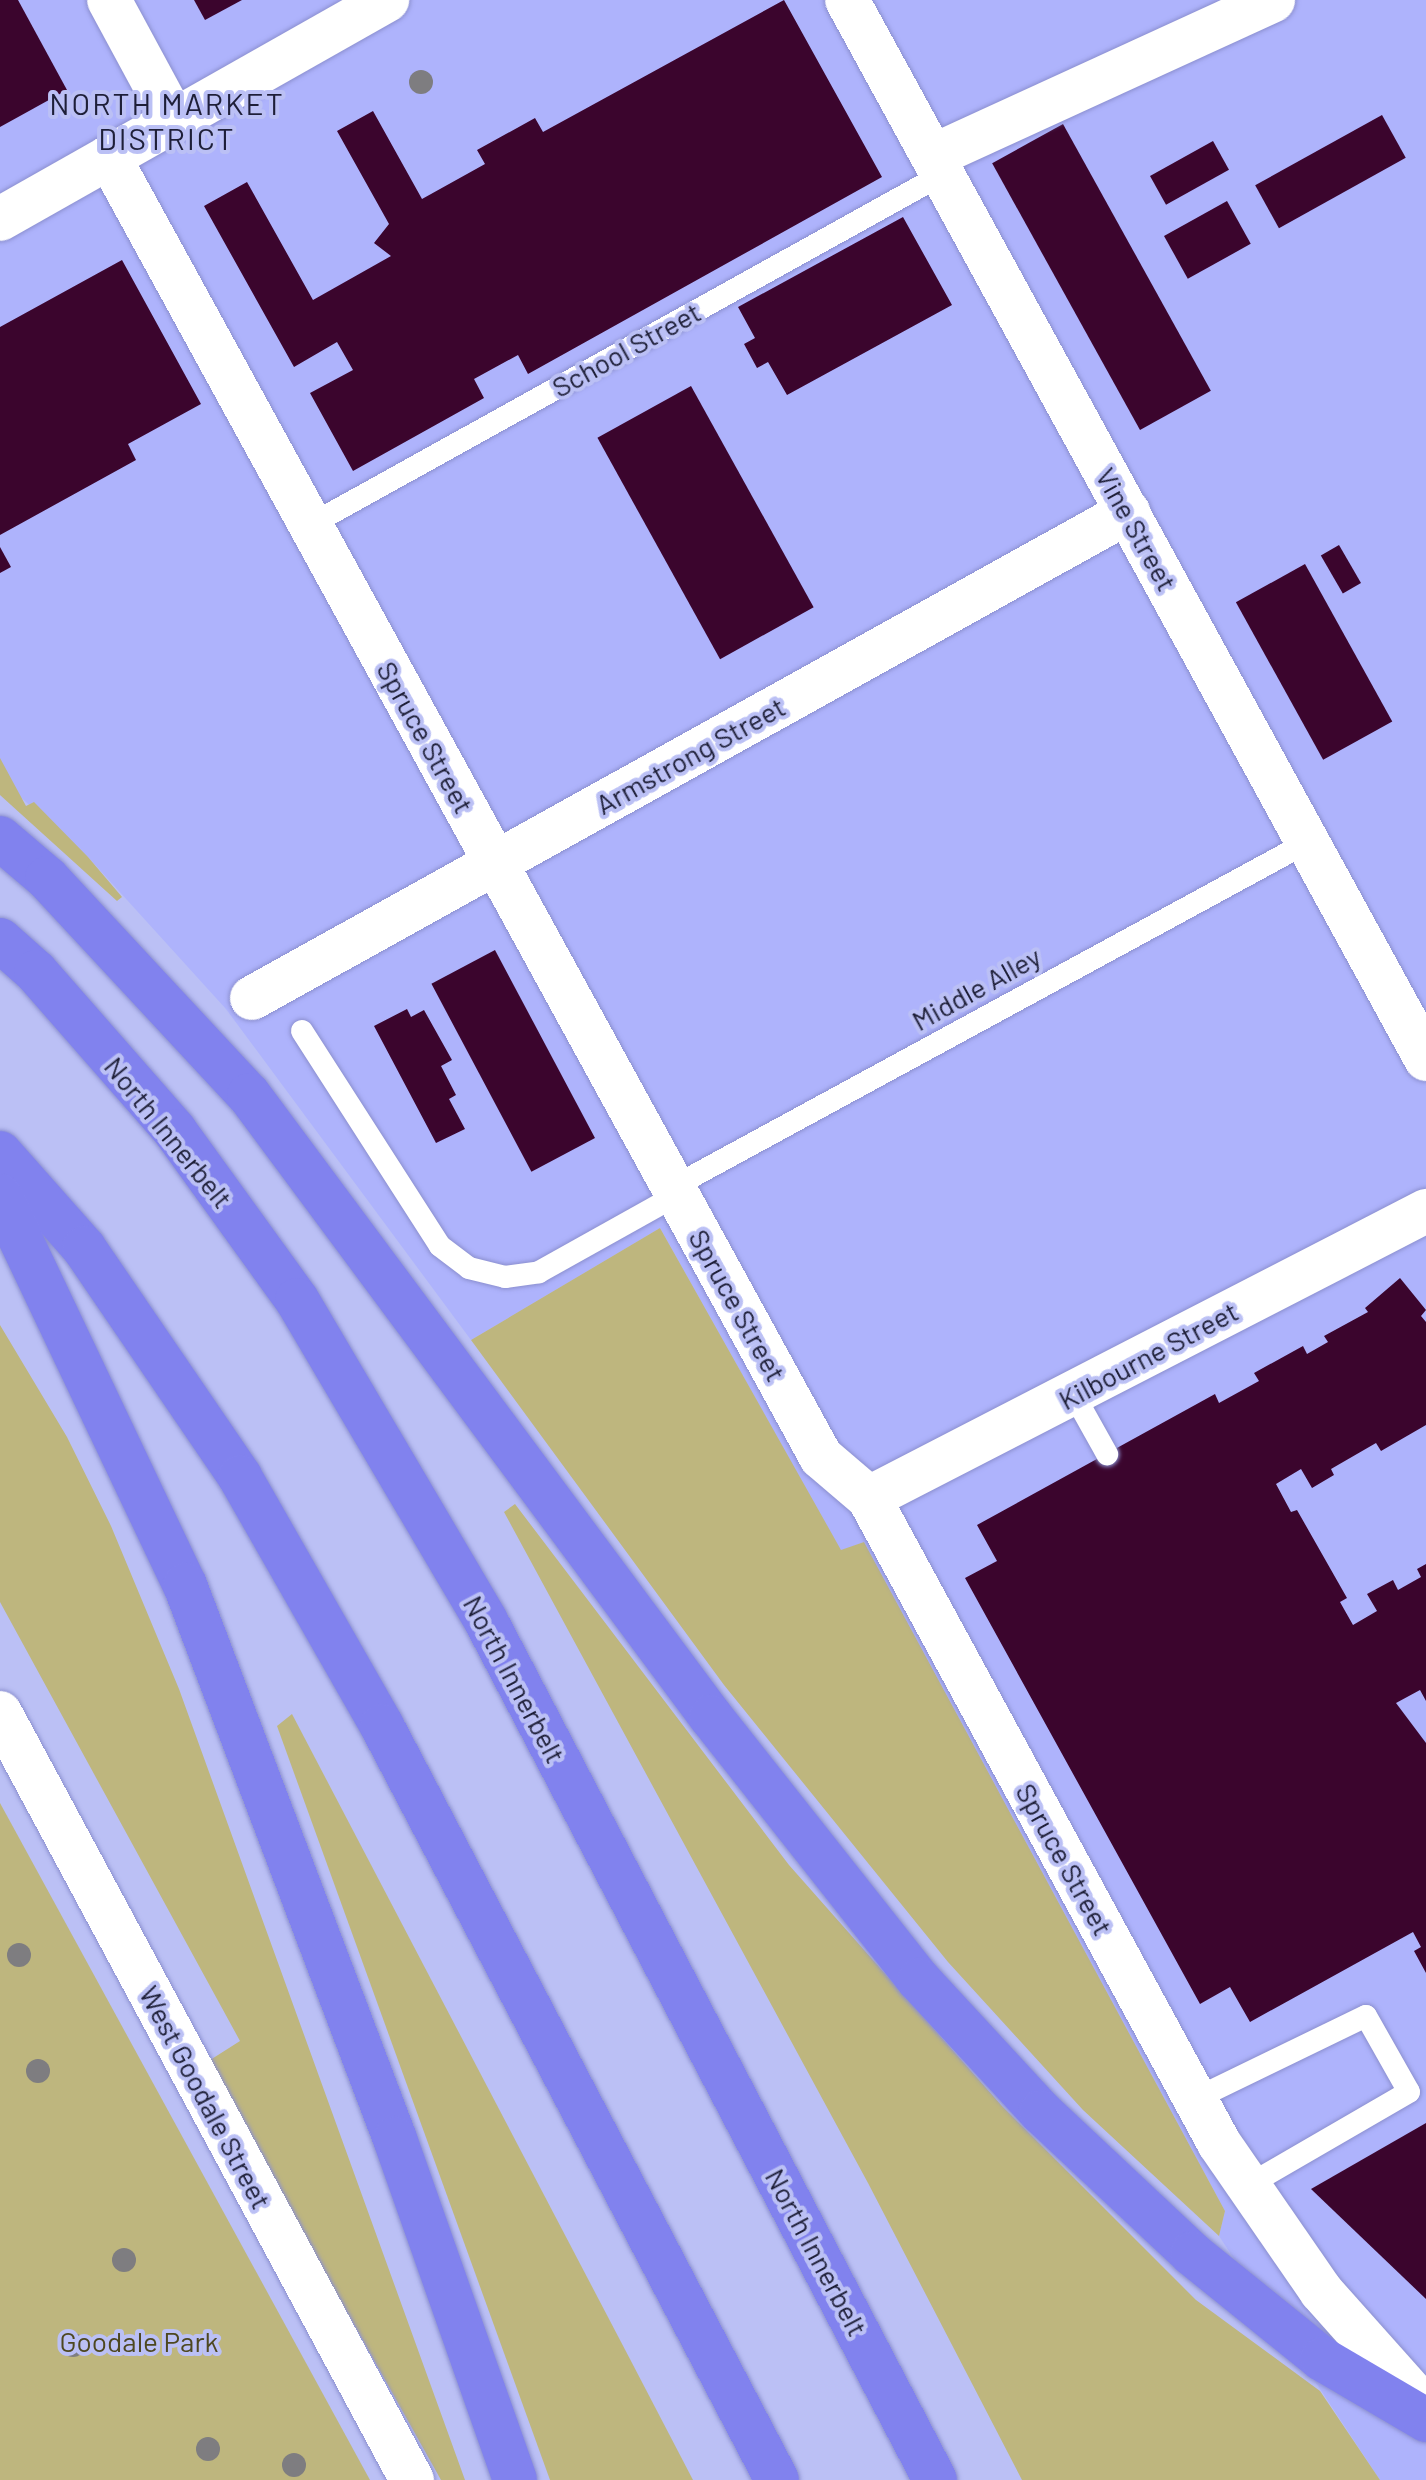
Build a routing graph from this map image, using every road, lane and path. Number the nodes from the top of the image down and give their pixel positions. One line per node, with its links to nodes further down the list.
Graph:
1 (109, 0): 5 (street)
2 (387, 0): 5 (street)
3 (847, 0): 7 (street, Vine Street)
4 (1273, 0): 7 (street, School Street)
5 (174, 120): 6 (street)
6 (109, 157): 8 (street); 10 (street, Spruce Street)
7 (938, 165): 9 (street, Vine Street); 10 (lane, School Street)
8 (0, 219)
9 (1128, 512): 12 (street, Vine Street); 13 (street, Armstrong Street)
10 (310, 525): 13 (street, Spruce Street)
11 (0, 838): 29 (highway)
12 (1308, 842): 17 (street, Vine Street); 19 (lane, Middle Alley)
13 (496, 863): 15 (street, Armstrong Street); 19 (street, Spruce Street)
14 (0, 940): 33 (highway, North Innerbelt)
15 (252, 998)
16 (302, 1031): 19 (lane, Middle Alley)
17 (1426, 1059)
18 (0, 1153): 32 (highway)
19 (675, 1191): 24 (street, Spruce Street)
20 (0, 1196): 31 (highway)
21 (1426, 1211): 22 (street, Kilbourne Street)
22 (1074, 1395): 23 (lane); 24 (street, Kilbourne Street)
23 (1107, 1454)
24 (869, 1498): 26 (street, Spruce Street)
25 (0, 1713): 30 (street, West Goodale Street)
26 (1195, 2099): 27 (street, Spruce Street); 27 (lane)
27 (1247, 2186): 28 (street, Spruce Street)
28 (1426, 2409)
29 (1426, 2420)
30 (412, 2480)
31 (515, 2480)
32 (777, 2480)
33 (935, 2480)

